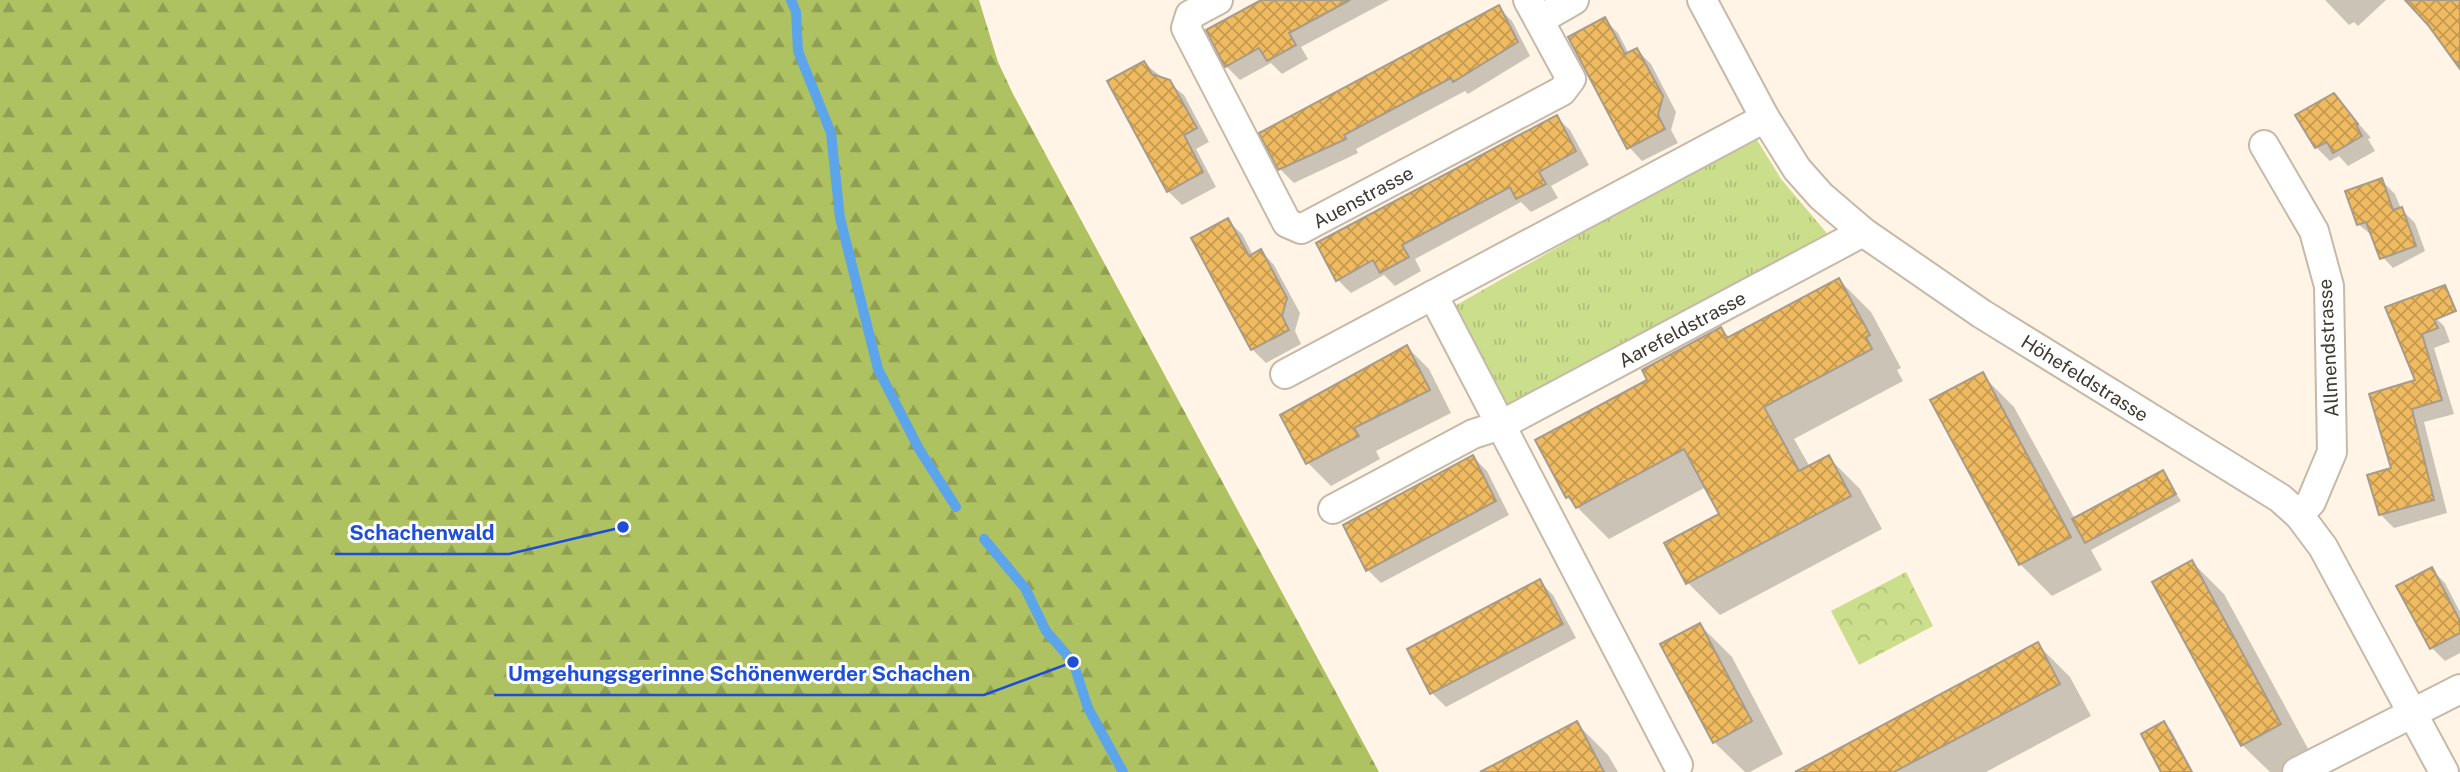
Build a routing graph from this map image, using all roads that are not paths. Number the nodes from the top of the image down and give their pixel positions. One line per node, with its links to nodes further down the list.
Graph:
1 (1218, 0): 4 (street, Auenstrasse)
2 (1574, 0): 4 (street, Auenstrasse)
3 (1702, 0): 5 (street, Höhefeldstrasse)
4 (1533, 10)
5 (1765, 118): 7 (street, Höhefeldstrasse); 8 (street)
6 (2264, 145): 12 (street, Allmendstrasse)
7 (1863, 232): 10 (street, Aarefeldstrasse); 12 (street, Höhefeldstrasse)
8 (1433, 295): 9 (street); 10 (street)
9 (1285, 374)
10 (1501, 425): 11 (street, Aarefeldstrasse); 15 (street)
11 (1333, 509)
12 (2299, 515): 14 (street, Höhefeldstrasse)
13 (2460, 689): 14 (street)
14 (2411, 712): 16 (street); 17 (street, Höhefeldstrasse)
15 (1678, 765)
16 (2297, 772)
17 (2444, 772)

